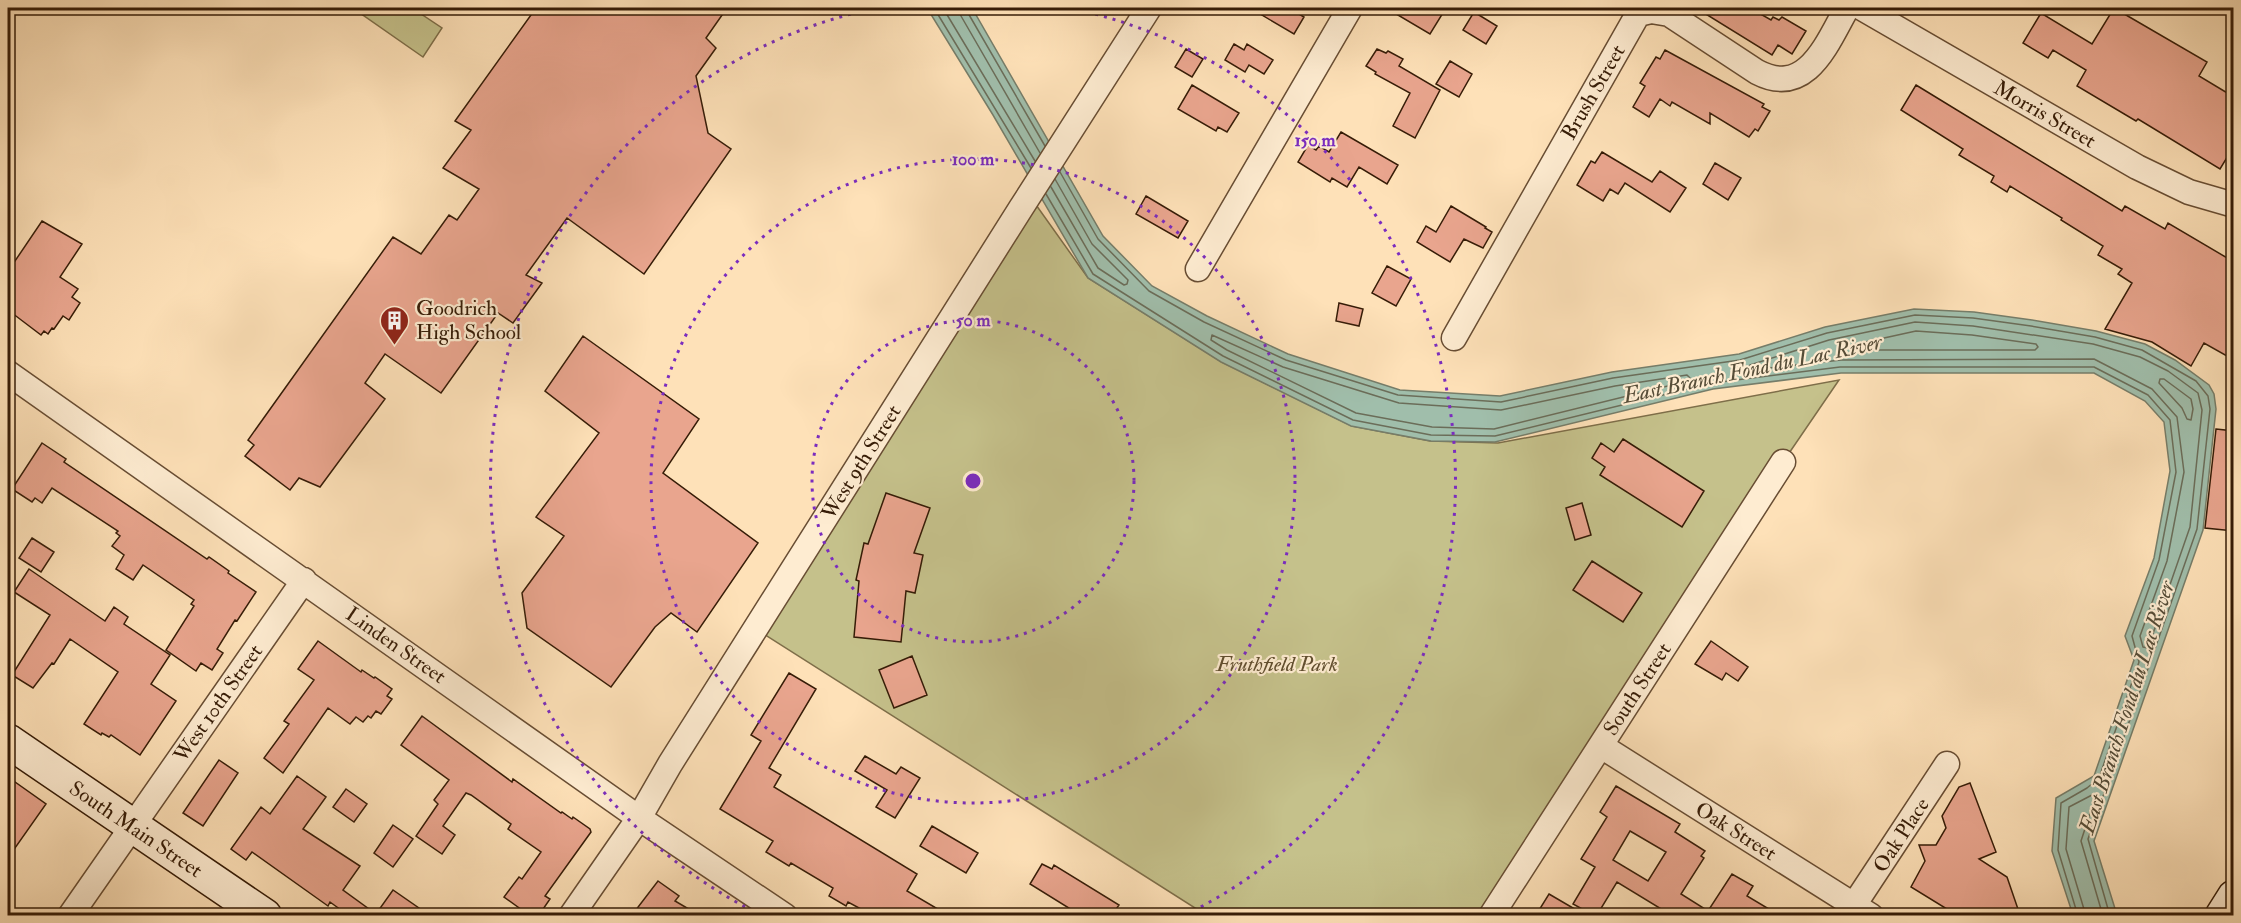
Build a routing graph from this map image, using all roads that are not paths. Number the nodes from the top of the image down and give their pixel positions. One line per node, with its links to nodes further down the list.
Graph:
1 (1149, 8): 14 (street, West 9th Street)
2 (1350, 8): 6 (street)
3 (1847, 8): 7 (street, Brush Street)
4 (1862, 8): 5 (street, Morris Street)
5 (2234, 205)
6 (1198, 269)
7 (1454, 338)
8 (8, 373): 10 (street, Linden Street)
9 (1783, 462): 12 (street, South Street)
10 (304, 580): 14 (street, Linden Street); 15 (street, West 10th Street)
11 (8, 741): 15 (main road, South Main Street)
12 (1601, 746): 17 (street, Oak Street); 22 (street, South Street)
13 (1947, 764): 17 (street, Oak Place)
14 (639, 818): 20 (street, West 9th Street); 21 (street, Linden Street)
15 (132, 827): 18 (street, West 10th Street); 19 (main road, South Main Street)
16 (2234, 897): 23 (main road)
17 (1863, 910)
18 (70, 915)
19 (265, 915)
20 (571, 915)
21 (785, 915)
22 (1491, 915)
23 (2222, 915)

